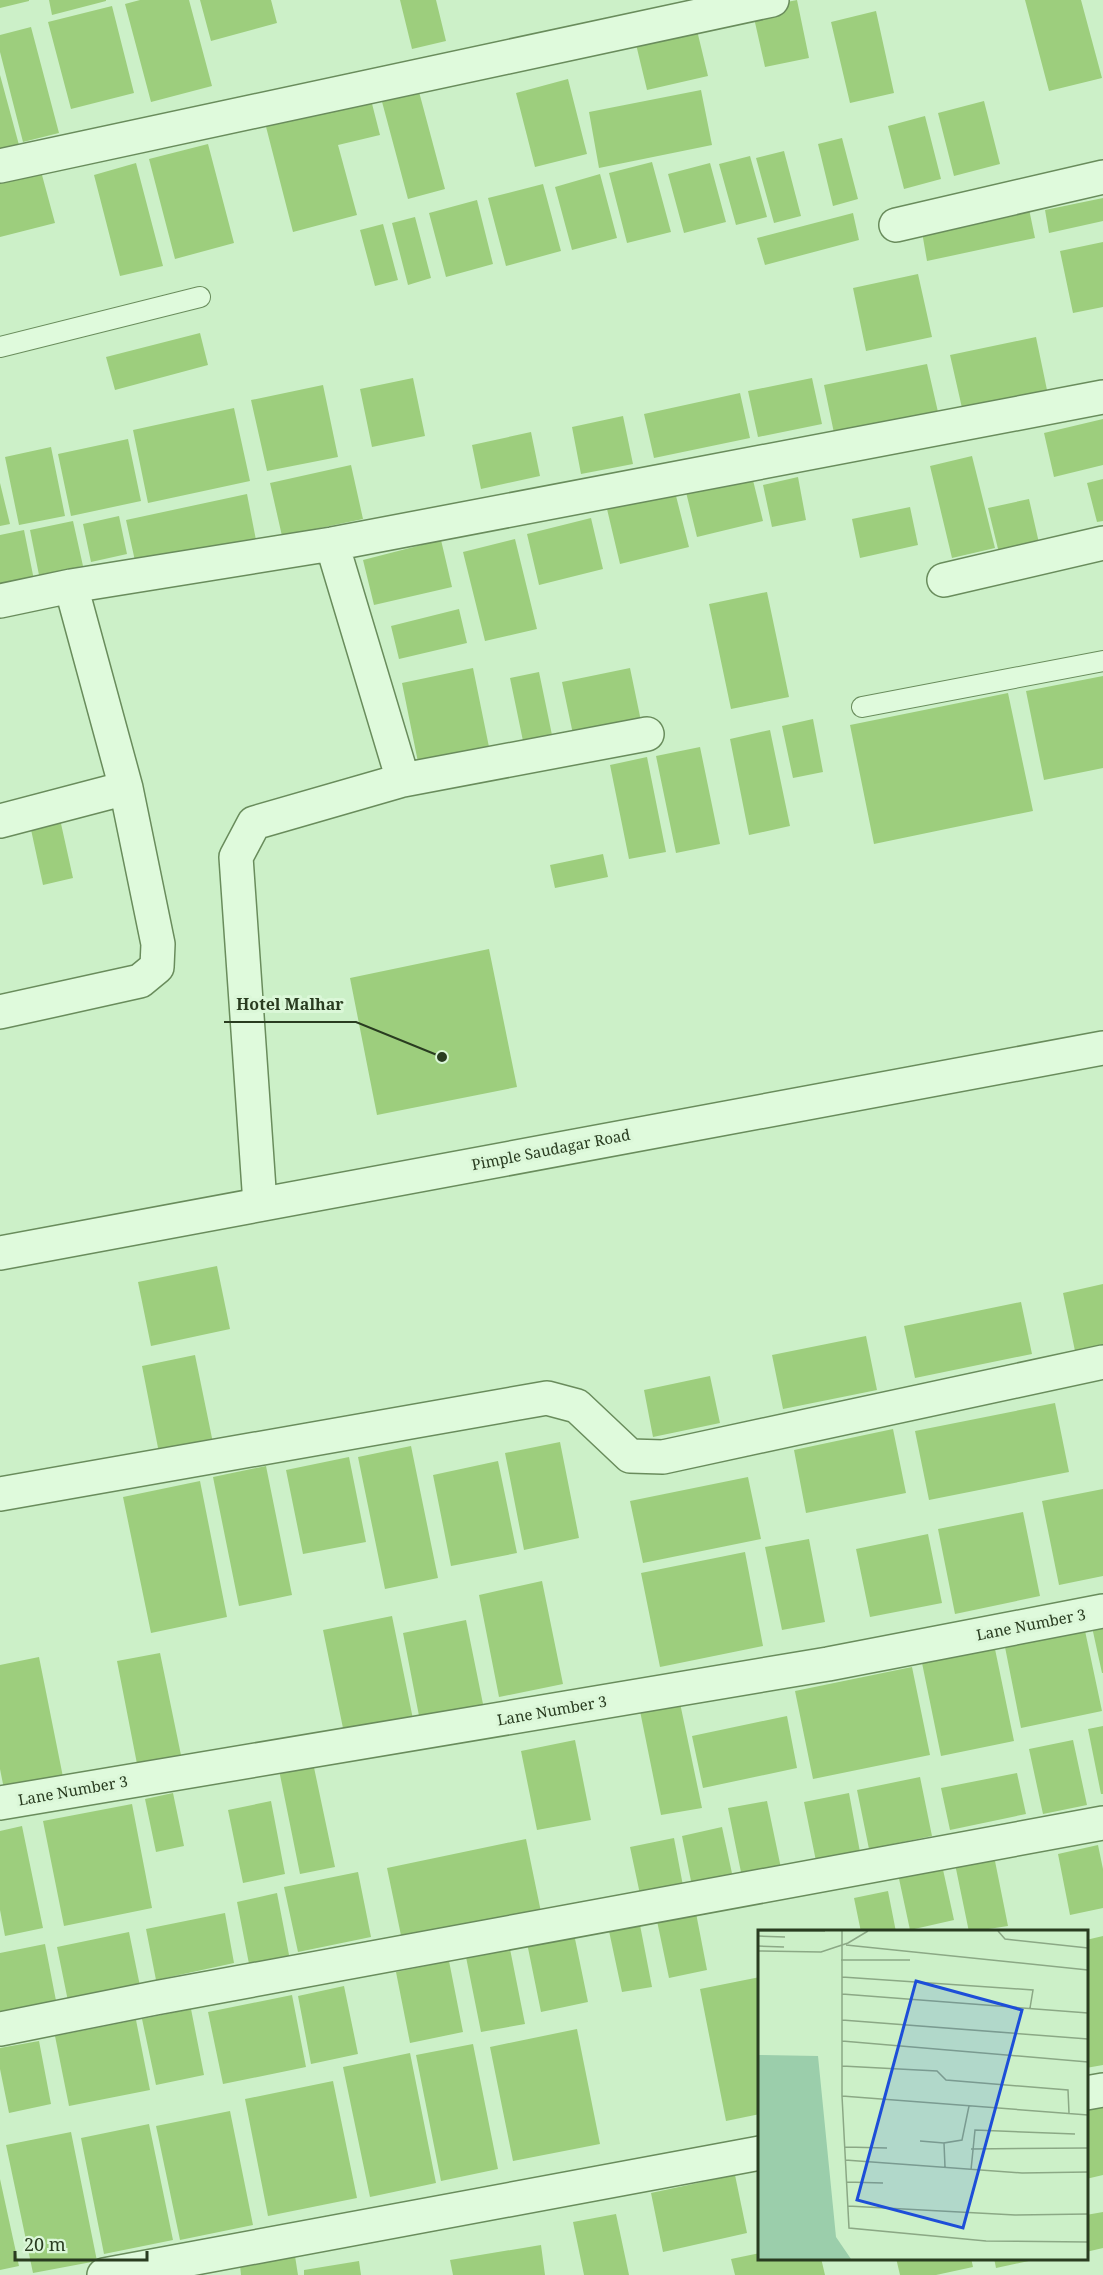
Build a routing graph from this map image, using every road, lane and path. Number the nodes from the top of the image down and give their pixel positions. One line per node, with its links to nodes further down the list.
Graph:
1 (772, 0): 2 (street)
2 (0, 166)
3 (1103, 177): 4 (street)
4 (896, 225)
5 (200, 297): 6 (lane)
6 (0, 347)
7 (1103, 398): 9 (street)
8 (1103, 543): 10 (street)
9 (332, 544): 11 (street); 16 (street)
10 (944, 580)
11 (71, 586): 12 (street); 17 (street)
12 (0, 601)
13 (1103, 661): 14 (lane)
14 (862, 707)
15 (647, 734): 16 (street)
16 (403, 780): 21 (street)
17 (126, 788): 18 (street); 19 (street)
18 (0, 820)
19 (0, 1012)
20 (1103, 1048): 21 (street, Pimple Saudagar Road)
21 (260, 1204): 22 (street, Pimple Saudagar Road)
22 (0, 1253)
23 (1103, 1362): 24 (street)
24 (0, 1494)
25 (1103, 1611): 26 (street, Lane Number 3)
26 (0, 1803)
27 (1103, 1823): 28 (street)
28 (0, 2030)
29 (1103, 2090): 30 (street)
30 (1088, 2093)
31 (758, 2153): 32 (street)
32 (104, 2275)

